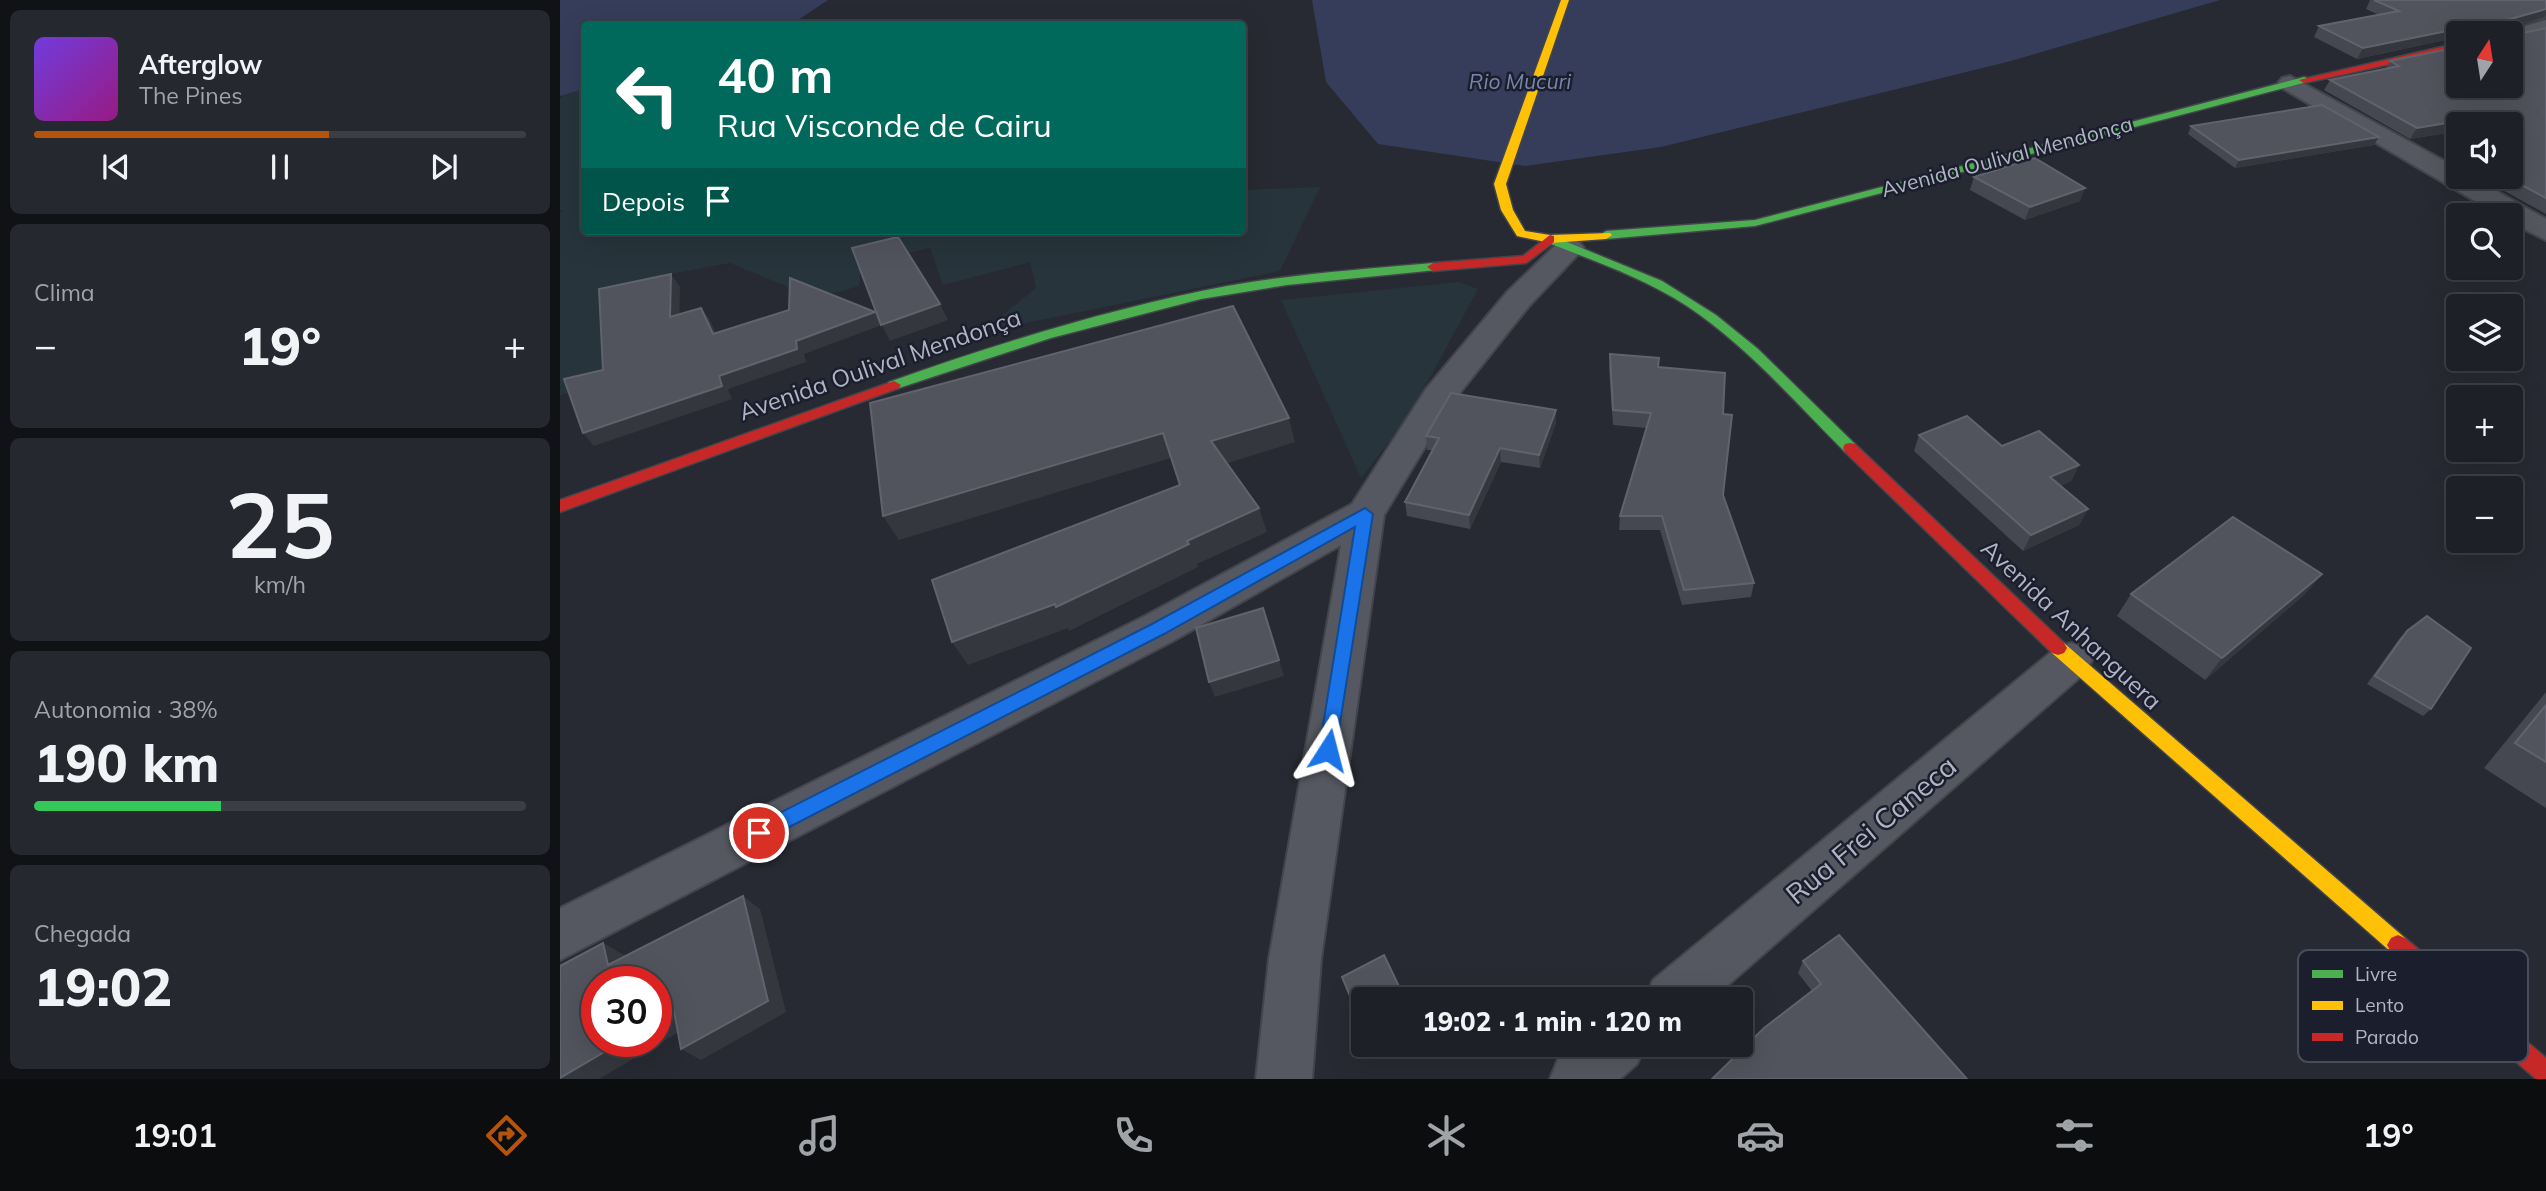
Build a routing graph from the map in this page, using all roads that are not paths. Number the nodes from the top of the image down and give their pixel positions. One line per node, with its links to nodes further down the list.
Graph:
1 (1565, 0): 11 (street, Avenida Oulival Mendonça)
2 (2546, 27): 3 (street)
3 (2524, 31)
4 (2446, 49): 5 (street, Avenida Oulival Mendonça)
5 (2290, 83): 7 (street); 11 (street, Avenida Oulival Mendonça)
6 (2546, 198): 8 (street)
7 (2494, 203)
8 (2523, 203)
9 (2523, 219): 10 (street)
10 (2546, 231)
11 (1560, 244): 12 (street, Avenida Oulival Mendonça); 13 (street); 14 (street, Avenida Anhanguera)
12 (560, 506)
13 (1365, 514): 15 (street); 21 (street)
14 (2071, 660): 16 (street, Avenida Anhanguera); 17 (street, Rua Frei Caneca)
15 (560, 935)
16 (2405, 950)
17 (1686, 987)
18 (1604, 1057): 22 (street)
19 (2528, 1057): 20 (street, Avenida Anhanguera)
20 (2546, 1073)
21 (1284, 1079)
22 (1578, 1079)

